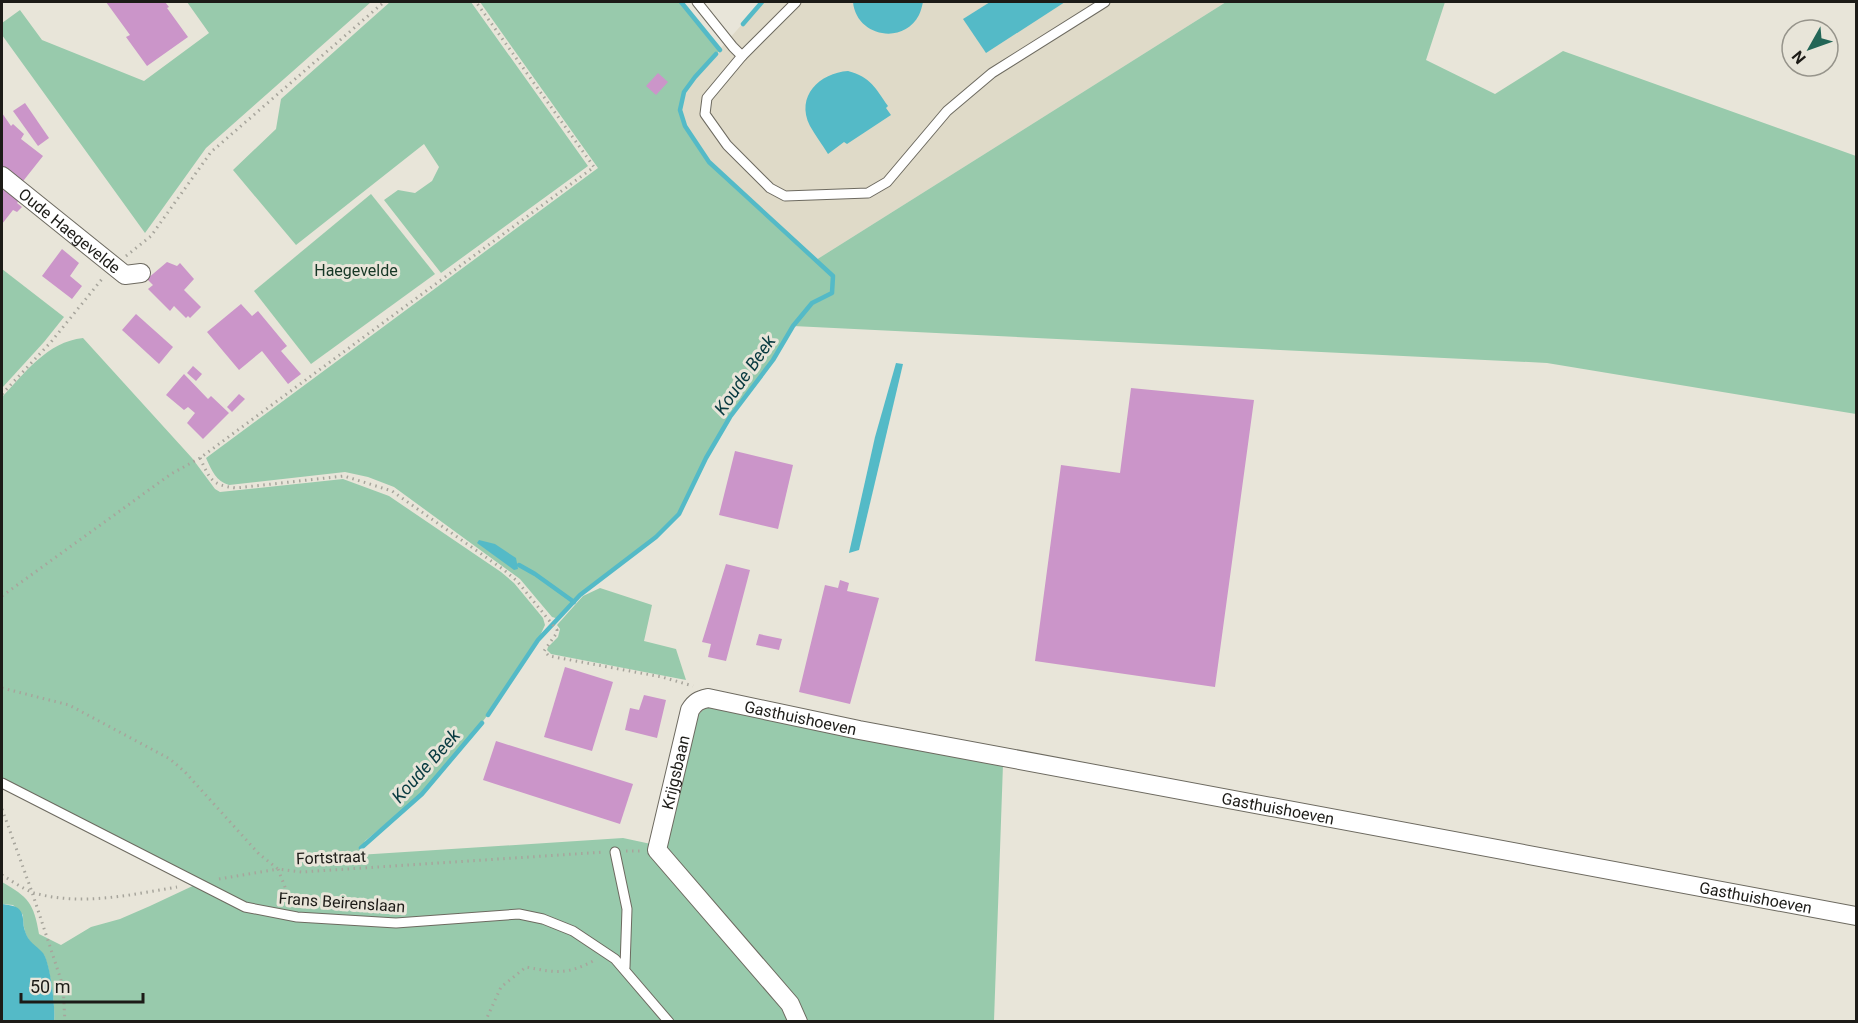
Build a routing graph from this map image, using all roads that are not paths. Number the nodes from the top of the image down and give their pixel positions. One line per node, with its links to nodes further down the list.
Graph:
1 (697, 2): 4 (lane)
2 (796, 2): 4 (lane)
3 (1105, 2): 4 (lane)
4 (742, 56)
5 (2, 176): 6 (street, Oude Haegevelde)
6 (141, 273)
7 (701, 699): 10 (street, Gasthuishoeven); 13 (street, Krijgsbaan)
8 (2, 783): 11 (lane, Frans Beirenslaan)
9 (615, 852): 11 (lane)
10 (1857, 916)
11 (625, 967): 12 (lane, Frans Beirenslaan)
12 (669, 1022)
13 (798, 1022)

